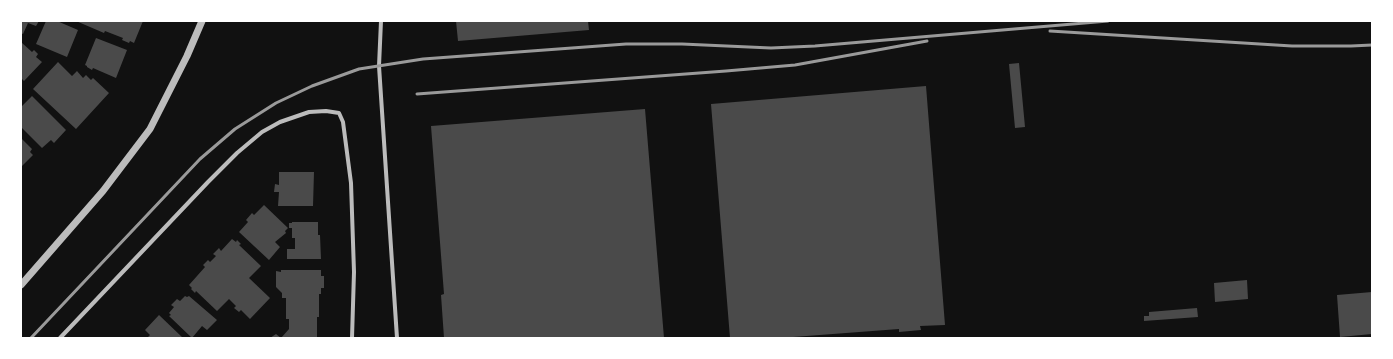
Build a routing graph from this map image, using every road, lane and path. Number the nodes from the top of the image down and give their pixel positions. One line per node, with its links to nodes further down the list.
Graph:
1 (202, 21): 3 (street)
2 (380, 21): 6 (street)
3 (21, 285)
4 (60, 338): 5 (street)
5 (352, 338)
6 (398, 338)

